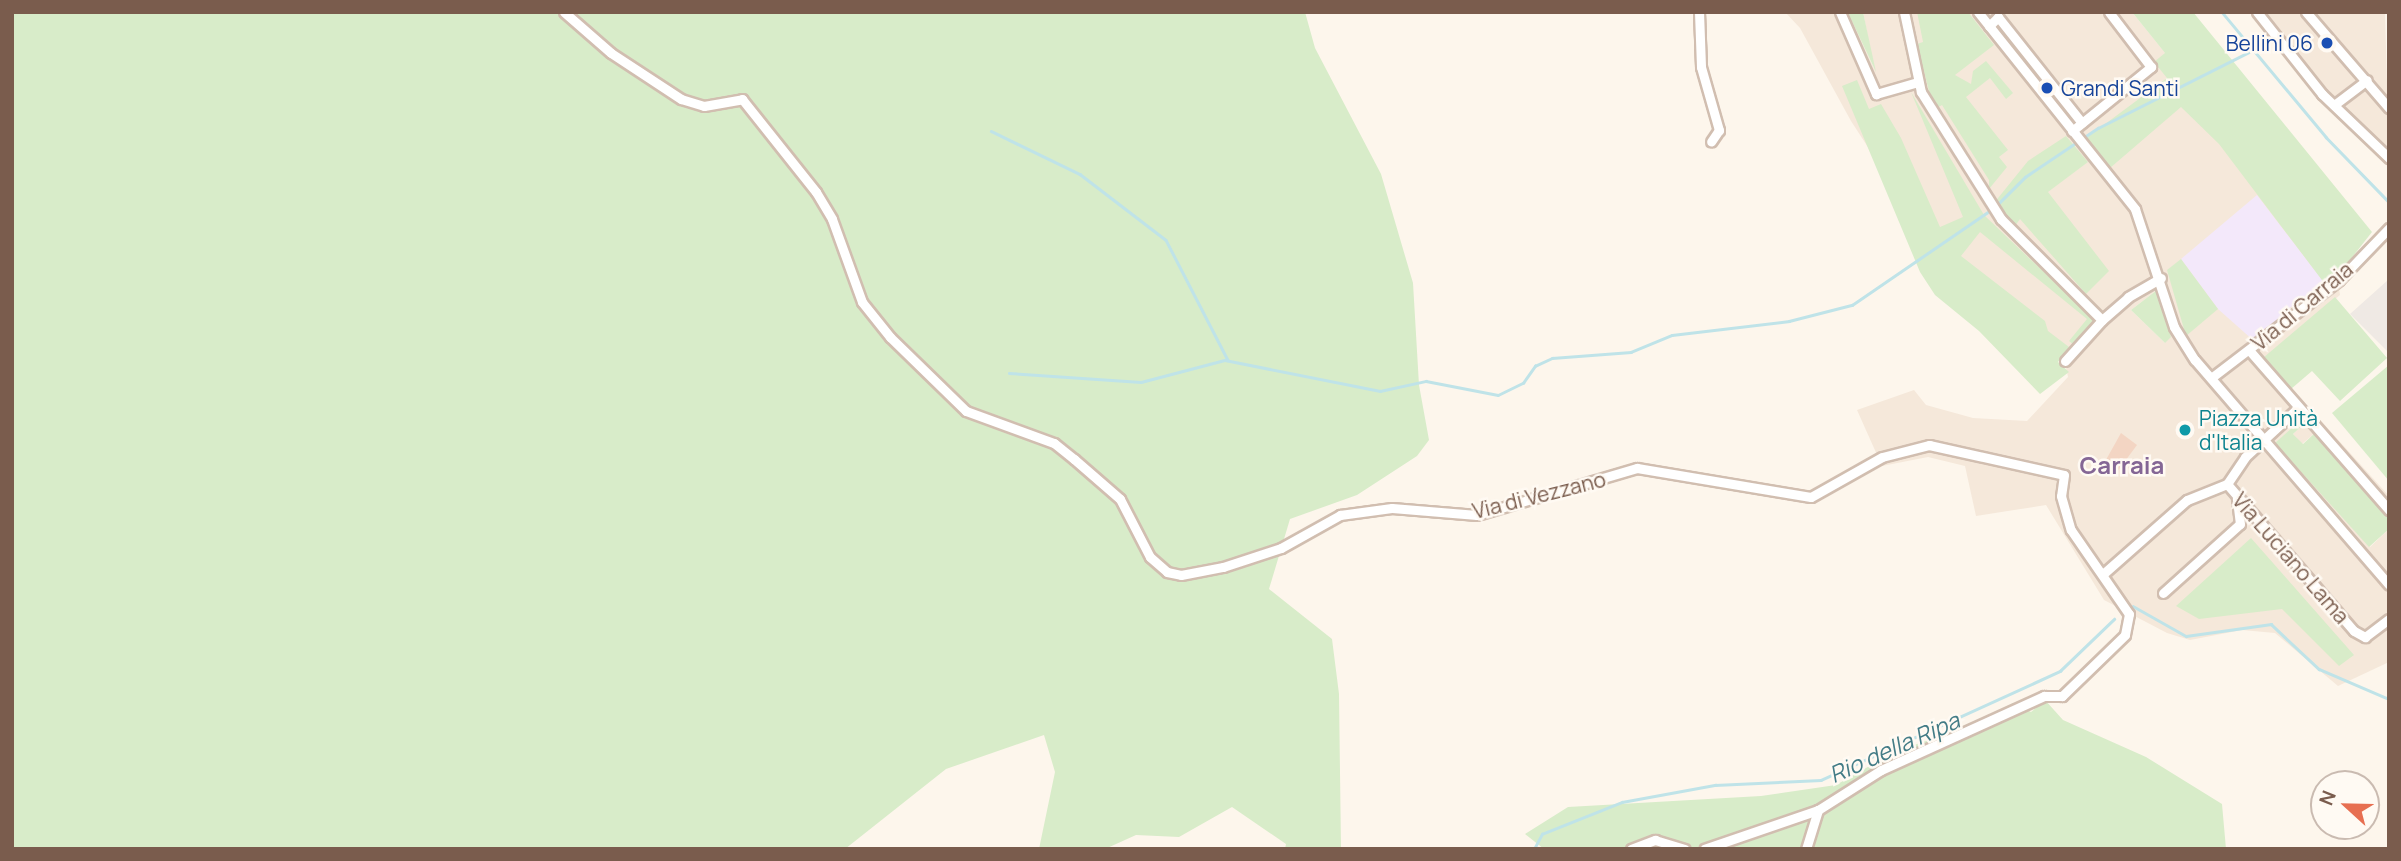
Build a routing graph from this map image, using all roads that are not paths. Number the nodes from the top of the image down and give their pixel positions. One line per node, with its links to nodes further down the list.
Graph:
1 (564, 12): 31 (street, Via di Vezzano)
2 (1699, 12): 16 (street)
3 (1840, 12): 11 (street)
4 (1904, 12): 11 (street)
5 (1978, 12): 9 (street)
6 (2109, 12): 14 (street)
7 (2257, 12): 12 (street)
8 (2306, 12): 10 (street)
9 (1989, 26): 14 (street); 15 (street)
10 (2367, 80): 12 (street); 13 (street)
11 (1918, 82): 20 (street)
12 (2334, 105): 17 (street)
13 (2389, 108)
14 (2082, 123): 15 (street)
15 (2075, 134): 19 (street)
16 (1711, 142)
17 (2389, 158)
18 (2389, 228): 21 (street, Via di Carraia)
19 (2161, 278): 20 (street); 23 (street)
20 (2102, 320): 22 (street)
21 (2249, 350): 23 (street, Via di Carraia); 24 (street)
22 (2065, 360)
23 (2211, 378): 25 (street)
24 (2298, 408): 25 (street); 28 (street)
25 (2262, 440): 26 (street); 32 (street)
26 (2227, 484): 27 (street, Via Luciano Lama); 31 (street)
27 (2237, 498): 29 (street, Via Luciano Lama); 30 (street)
28 (2389, 510)
29 (2257, 522): 30 (street); 34 (street, Via Luciano Lama)
30 (2240, 524): 33 (street)
31 (2103, 575): 35 (street)
32 (2389, 585)
33 (2163, 593)
34 (2389, 619)
35 (1818, 810): 38 (street); 39 (street)
36 (1631, 849): 37 (street)
37 (1685, 849)
38 (1704, 849)
39 (1806, 849)

